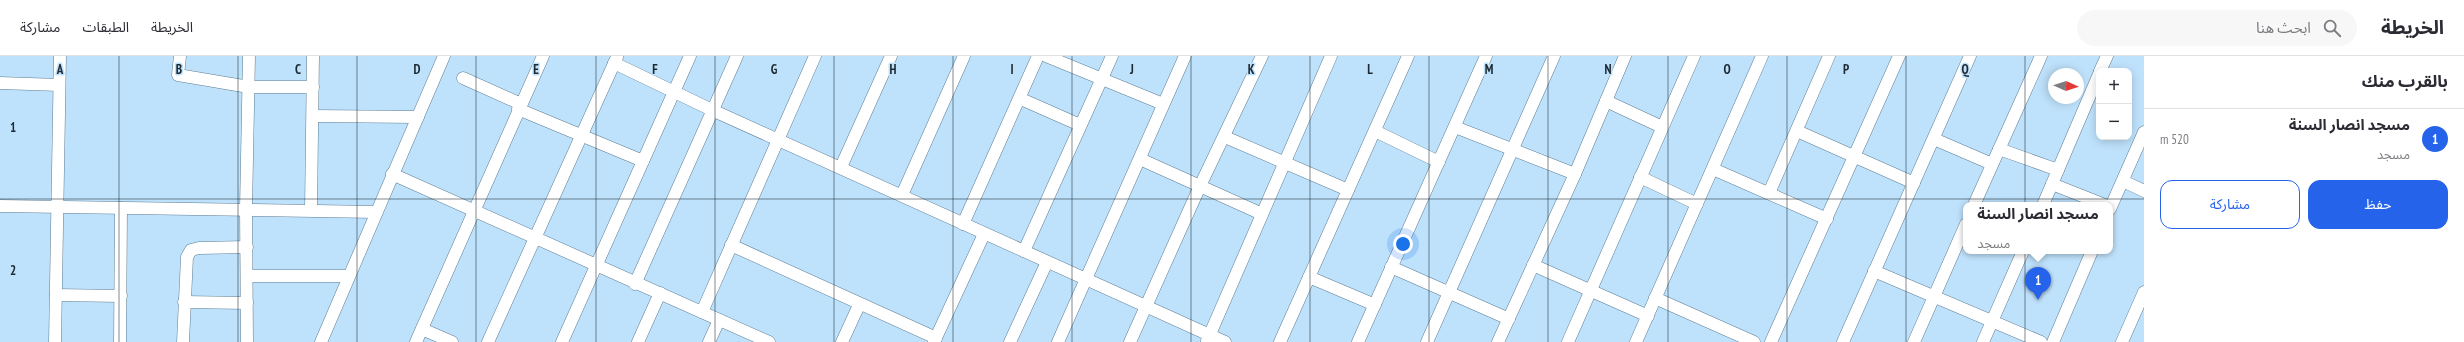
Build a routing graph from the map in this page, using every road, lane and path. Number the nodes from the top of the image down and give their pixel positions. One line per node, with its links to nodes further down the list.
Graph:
1 (60, 56): 35 (street)
2 (180, 56): 36 (street)
3 (249, 56): 36 (street)
4 (313, 56): 37 (street)
5 (444, 56): 45 (street)
6 (543, 56): 42 (street)
7 (690, 56): 38 (street)
8 (736, 56): 43 (street)
9 (815, 56): 54 (street)
10 (891, 56): 64 (street)
11 (964, 56): 77 (street)
12 (1038, 56): 39 (street)
13 (1046, 56): 32 (street)
14 (1112, 56): 32 (street)
15 (1185, 56): 41 (street)
16 (1262, 56): 53 (street)
17 (1331, 56): 62 (street)
18 (1408, 56): 49 (street)
19 (1486, 56): 47 (street)
20 (1554, 56): 56 (street)
21 (1625, 56): 40 (street)
22 (1694, 56): 48 (street)
23 (1762, 56): 65 (street)
24 (1829, 56): 50 (street)
25 (1898, 56): 58 (street)
26 (1970, 56): 55 (street)
27 (2041, 56): 57 (street)
28 (2107, 56): 30 (street)
29 (616, 59): 38 (street); 52 (street)
30 (2101, 68)
31 (463, 78): 42 (street)
32 (1101, 79): 41 (street); 46 (street)
33 (2096, 81): 66 (street)
34 (0, 83): 35 (street)
35 (59, 85): 84 (street)
36 (249, 87): 37 (street); 86 (street)
37 (313, 87): 44 (street)
38 (675, 92): 43 (street); 60 (street)
39 (1021, 99): 46 (street); 92 (street)
40 (1606, 101): 48 (street); 68 (street)
41 (1163, 104): 59 (street)
42 (520, 106): 52 (street); 88 (street)
43 (712, 110): 54 (street); 110 (street)
44 (313, 116): 45 (street); 87 (street)
45 (418, 117): 67 (street)
46 (1080, 125): 98 (street)
47 (1455, 127): 56 (street); 61 (street)
48 (1662, 127): 69 (street)
49 (1374, 131): 61 (street); 74 (street)
50 (1797, 131): 58 (street); 76 (street)
51 (2144, 132): 70 (street)
52 (580, 136): 60 (street); 95 (street)
53 (1225, 137): 62 (street); 73 (street)
54 (778, 139): 64 (street); 96 (street)
55 (1934, 139): 63 (street); 71 (street)
56 (1513, 149): 68 (street); 113 (street)
57 (2000, 149): 63 (street); 66 (street)
58 (1855, 157): 71 (street); 91 (street)
59 (1140, 159): 73 (street); 109 (street)
60 (642, 161): 103 (street)
61 (1439, 162): 104 (street)
62 (1285, 164): 74 (street); 90 (street)
63 (1992, 164): 78 (street)
64 (841, 167): 77 (street)
65 (1713, 169): 76 (street); 82 (street)
66 (2058, 170): 72 (street)
67 (392, 174): 88 (street); 89 (street)
68 (1575, 174): 102 (street)
69 (1640, 177): 82 (street); 111 (street)
70 (2123, 181): 75 (street); 81 (street)
71 (1914, 183): 105 (street)
72 (2052, 184): 79 (street); 80 (street)
73 (1200, 186): 90 (street); 123 (street)
74 (1348, 190): 108 (street)
75 (2144, 191)
76 (1769, 193): 91 (street)
77 (902, 195): 92 (street)
78 (1975, 202)
79 (2044, 202)
80 (2097, 202)
81 (2112, 202)
82 (1698, 204): 118 (street)
83 (0, 206): 84 (street)
84 (56, 206): 85 (street); 115 (street)
85 (121, 208): 86 (street); 116 (street)
86 (246, 208): 87 (street); 97 (street)
87 (311, 210): 89 (street)
88 (475, 210): 95 (street); 130 (street)
89 (376, 212): 107 (street)
90 (1262, 214): 131 (street)
91 (1827, 219): 157 (street)
92 (963, 224): 94 (street)
93 (1963, 231): 117 (street)
94 (984, 234): 98 (street); 132 (street)
95 (535, 238): 103 (street); 140 (street)
96 (730, 245): 121 (street); 125 (street)
97 (247, 247): 106 (street); 119 (street)
98 (1024, 251): 101 (street)
99 (2022, 254): 129 (street)
100 (2091, 254): 162 (street)
101 (1047, 262): 109 (street); 146 (street)
102 (1534, 265): 111 (street); 127 (street)
103 (596, 266): 110 (street); 141 (street)
104 (1391, 268): 113 (street); 122 (street)
105 (1874, 271): 117 (street); 158 (street)
106 (248, 276): 107 (street); 120 (street)
107 (348, 276): 137 (street)
108 (1309, 277): 122 (street); 150 (street)
109 (1085, 278): 123 (street); 147 (street)
110 (635, 284): 114 (street)
111 (1591, 291): 126 (street); 154 (street)
112 (2144, 292): 124 (street)
113 (1449, 293): 127 (street); 152 (street)
114 (660, 294): 125 (street); 142 (street)
115 (56, 295): 116 (street); 133 (street)
116 (121, 296): 134 (street)
117 (1934, 296): 129 (street); 159 (street)
118 (1655, 298): 126 (street); 156 (street)
119 (184, 302): 120 (street); 135 (street)
120 (247, 303): 136 (street)
121 (859, 305): 132 (street); 145 (street)
122 (1375, 305): 151 (street)
123 (1146, 306): 131 (street); 148 (street)
124 (2141, 308): 163 (street)
125 (702, 312): 128 (street)
126 (1648, 316): 155 (street)
127 (1509, 319): 153 (street)
128 (719, 320): 143 (street); 144 (street)
129 (1992, 321): 160 (street); 161 (street)
130 (422, 329): 138 (street); 139 (street)
131 (1208, 338): 149 (street)
132 (935, 340)
133 (55, 342)
134 (120, 342)
135 (183, 342)
136 (247, 342)
137 (321, 342)
138 (416, 342)
139 (452, 342)
140 (488, 342)
141 (562, 342)
142 (638, 342)
143 (709, 342)
144 (769, 342)
145 (842, 342)
146 (1010, 342)
147 (1058, 342)
148 (1130, 342)
149 (1225, 342)
150 (1280, 342)
151 (1358, 342)
152 (1427, 342)
153 (1498, 342)
154 (1568, 342)
155 (1636, 342)
156 (1754, 342)
157 (1773, 342)
158 (1843, 342)
159 (1914, 342)
160 (1983, 342)
161 (2041, 342)
162 (2053, 342)
163 (2122, 342)

